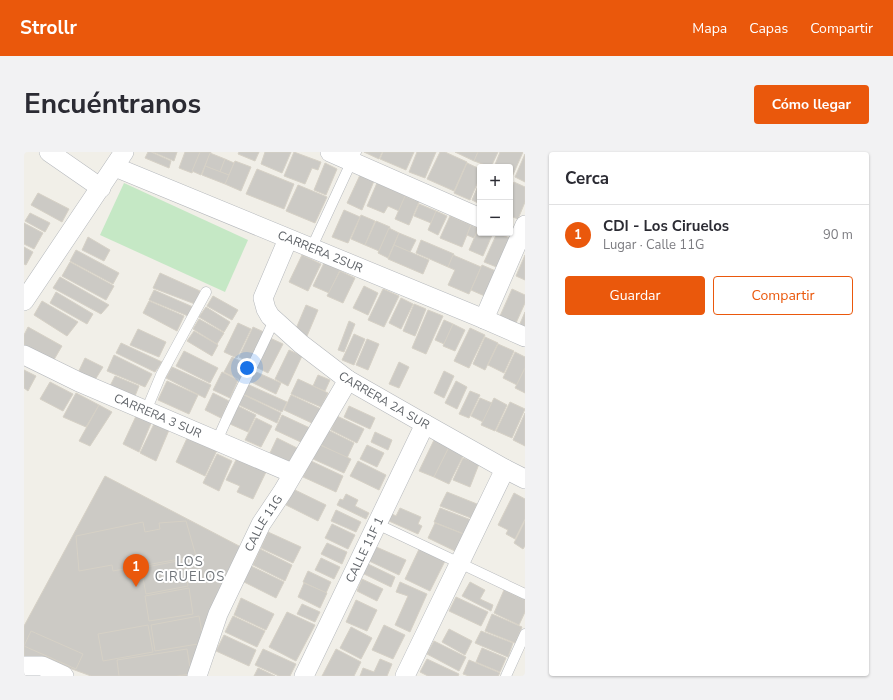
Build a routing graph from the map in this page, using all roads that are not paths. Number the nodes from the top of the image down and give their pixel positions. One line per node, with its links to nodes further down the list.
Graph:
1 (49, 152): 5 (street)
2 (330, 152): 3 (street)
3 (354, 157): 6 (street); 9 (lane)
4 (120, 160): 5 (street); 8 (street, CARRERA 2SUR)
5 (101, 188): 11 (street)
6 (477, 217)
7 (520, 232): 12 (street)
8 (288, 239): 9 (street, CARRERA 2SUR); 13 (street, CARRERA 2A SUR)
9 (311, 249): 12 (street, CARRERA 2SUR)
10 (206, 292): 17 (lane)
11 (24, 301)
12 (484, 319): 14 (street, CARRERA 2SUR)
13 (274, 320): 16 (street, CARRERA 2A SUR); 19 (lane)
14 (525, 337)
15 (24, 355): 17 (street, CARRERA 3 SUR)
16 (348, 380): 18 (street, CARRERA 2A SUR); 21 (street, CALLE 11G)
17 (146, 411): 19 (street, CARRERA 3 SUR)
18 (425, 424): 20 (street, CARRERA 2A SUR); 23 (street, CALLE 11F 1)
19 (217, 441): 21 (street, CARRERA 3 SUR)
20 (506, 469): 22 (street, CARRERA 2A SUR); 24 (street)
21 (292, 473): 29 (street, CALLE 11G)
22 (525, 478)
23 (377, 524): 24 (lane); 30 (street, CALLE 11F 1)
24 (460, 563): 25 (lane); 31 (street)
25 (525, 594)
26 (525, 634): 32 (lane)
27 (24, 666): 28 (street)
28 (64, 676)
29 (197, 676)
30 (304, 676)
31 (405, 676)
32 (506, 676)

